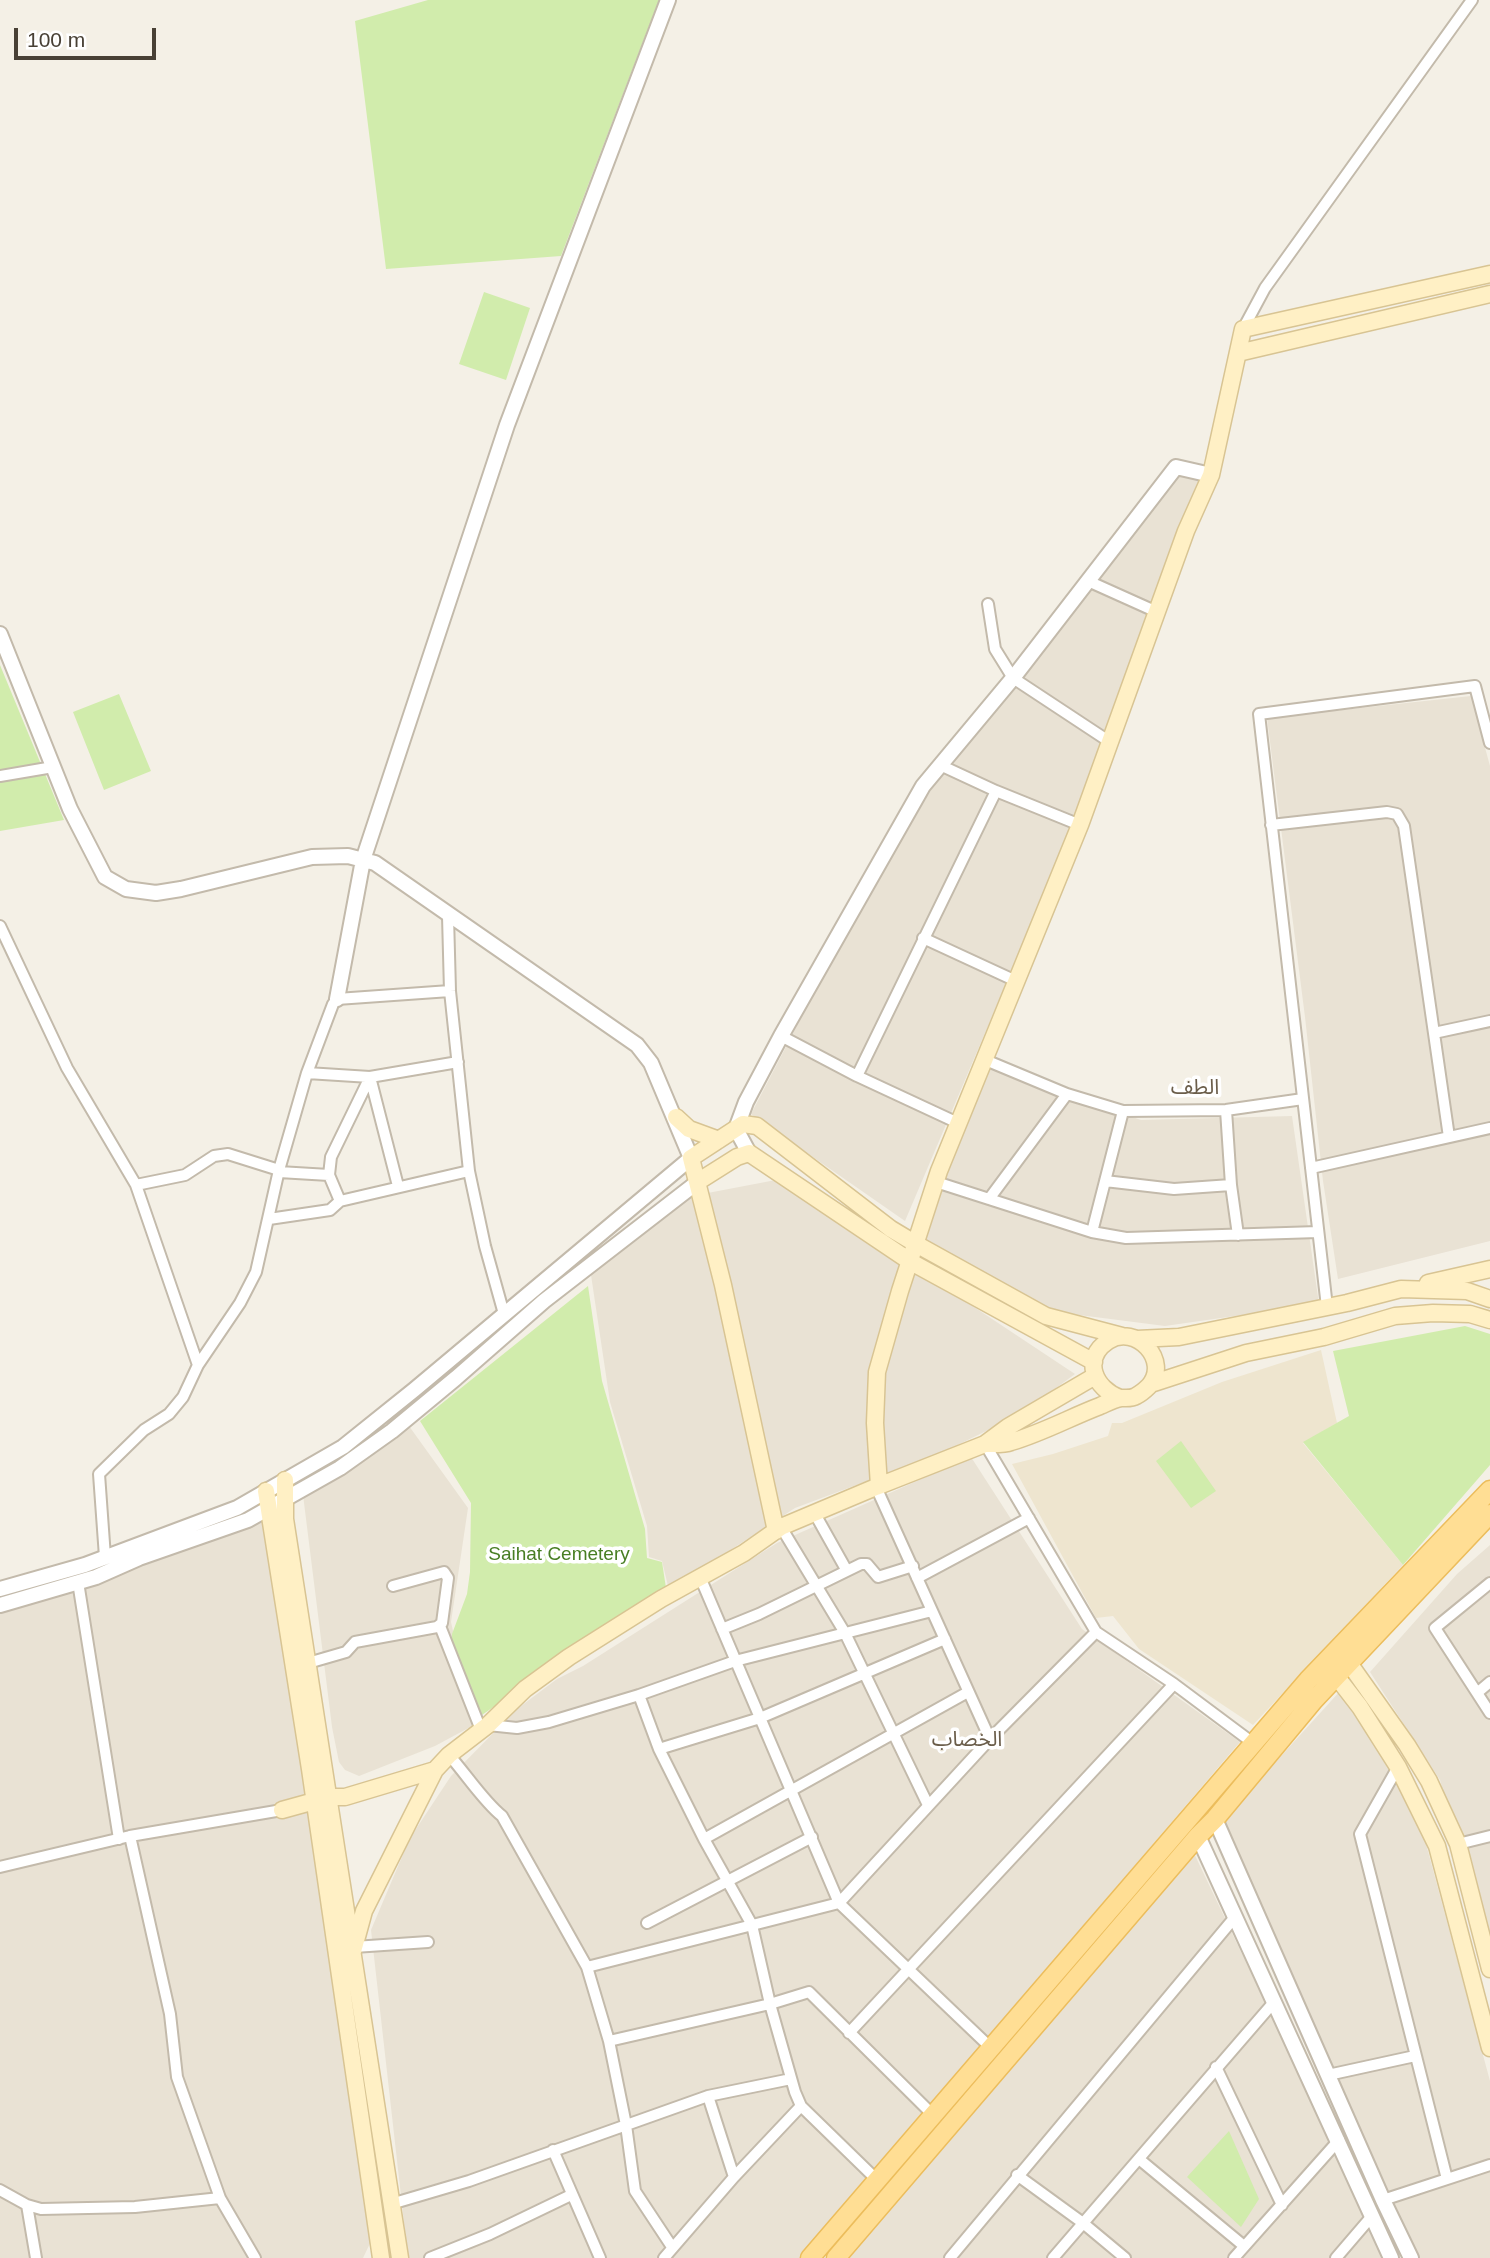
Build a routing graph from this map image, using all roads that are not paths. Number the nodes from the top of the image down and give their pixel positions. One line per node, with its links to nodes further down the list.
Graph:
1 (668, 0): 21 (street)
2 (1472, 0): 5 (street)
3 (1490, 274): 5 (main road)
4 (1490, 294): 6 (main road)
5 (1243, 330): 6 (main road)
6 (1238, 353): 7 (main road)
7 (1211, 475): 8 (street); 10 (main road)
8 (1088, 581): 10 (street); 12 (street)
9 (988, 604): 12 (street)
10 (1157, 612): 13 (main road)
11 (0, 634): 16 (street)
12 (1013, 678): 13 (street); 15 (street)
13 (1110, 742): 19 (main road)
14 (1490, 743): 20 (street)
15 (940, 765): 18 (street); 30 (street)
16 (52, 767): 17 (street); 21 (street)
17 (0, 776)
18 (996, 791): 19 (street); 24 (street)
19 (1080, 825): 25 (main road)
20 (1271, 825): 29 (street); 37 (street)
21 (363, 860): 22 (street); 27 (street)
22 (448, 916): 26 (street); 40 (street)
23 (0, 926): 55 (street)
24 (923, 938): 25 (street); 34 (street)
25 (1016, 981): 31 (main road)
26 (450, 991): 27 (street); 32 (street)
27 (337, 999): 33 (street)
28 (1490, 1021): 29 (street)
29 (1434, 1032): 44 (street)
30 (781, 1036): 34 (street); 43 (street)
31 (983, 1059): 36 (street); 41 (main road)
32 (458, 1062): 35 (street); 50 (street)
33 (307, 1073): 35 (street); 49 (street)
34 (856, 1076): 41 (street)
35 (370, 1077): 51 (street); 57 (street)
36 (1067, 1094): 39 (street); 58 (street)
37 (1303, 1099): 38 (street); 48 (street)
38 (1226, 1110): 39 (street); 56 (street)
39 (1123, 1111): 53 (street)
40 (676, 1117): 45 (main road); 47 (street)
41 (958, 1123): 54 (main road)
42 (1490, 1128): 44 (street)
43 (736, 1129): 45 (main road); 46 (street); 64 (main road)
44 (1449, 1137): 48 (street)
45 (719, 1140): 47 (main road)
46 (749, 1153): 52 (main road); 65 (main road)
47 (691, 1158): 52 (main road); 70 (street)
48 (1311, 1168): 62 (street)
49 (279, 1171): 51 (street); 55 (street); 60 (street)
50 (469, 1171): 57 (street); 70 (street)
51 (329, 1175): 59 (street)
52 (699, 1181): 81 (street); 86 (main road)
53 (1105, 1181): 56 (street); 61 (street)
54 (936, 1182): 58 (street); 64 (main road)
55 (136, 1185): 73 (street)
56 (1231, 1185): 63 (street)
57 (398, 1186): 59 (street)
58 (989, 1199): 61 (street)
59 (340, 1201): 60 (street)
60 (269, 1219): 73 (street)
61 (1092, 1232): 63 (street)
62 (1318, 1232): 63 (street); 69 (street)
63 (1238, 1235)
64 (916, 1244): 65 (main road); 72 (main road)
65 (911, 1262): 74 (main road); 79 (main road)
66 (1490, 1269): 67 (main road)
67 (1401, 1289): 68 (main road); 69 (main road)
68 (1490, 1299)
69 (1327, 1307): 72 (main road)
70 (504, 1314): 78 (street)
71 (1490, 1320): 75 (main road)
72 (1129, 1338): 74 (main road); 75 (main road)
73 (198, 1365): 87 (street)
74 (1094, 1369): 76 (main road); 77 (main road)
75 (1151, 1384): 76 (main road)
76 (1120, 1398): 77 (main road)
77 (985, 1444): 79 (main road); 85 (street)
78 (285, 1480): 81 (main road); 82 (street)
79 (877, 1486): 83 (main road); 88 (street)
80 (1490, 1490): 119 (main road)
81 (285, 1498): 82 (street); 106 (main road)
82 (267, 1499): 87 (street); 92 (street); 125 (main road)
83 (815, 1514): 86 (main road); 89 (street)
84 (1490, 1514): 105 (main road)
85 (1029, 1518): 91 (street); 101 (street)
86 (778, 1529): 90 (main road); 95 (street)
87 (105, 1557): 96 (street)
88 (913, 1566): 89 (street); 91 (street)
89 (848, 1571): 95 (street)
90 (700, 1577): 100 (street); 116 (main road)
91 (918, 1578): 98 (street)
92 (78, 1582): 97 (street); 131 (street)
93 (1490, 1583): 112 (street)
94 (393, 1586): 99 (street)
95 (818, 1586): 100 (street); 102 (street)
96 (0, 1589)
97 (0, 1605)
98 (932, 1611): 102 (street); 103 (street)
99 (440, 1626): 106 (street); 116 (street)
100 (722, 1629): 104 (street)
101 (1096, 1632): 110 (street); 118 (street)
102 (845, 1633): 104 (street); 107 (street)
103 (945, 1639): 107 (street); 111 (street)
104 (735, 1661): 113 (street); 115 (street)
105 (1349, 1662): 108 (main road); 134 (main road)
106 (308, 1663): 125 (main road)
107 (865, 1673): 115 (street); 117 (street)
108 (1336, 1676): 122 (main road); 128 (main road)
109 (1490, 1682): 112 (street)
110 (1174, 1684): 119 (street); 146 (street)
111 (968, 1692): 117 (street); 118 (street)
112 (1477, 1693): 114 (street)
113 (639, 1695): 116 (street); 120 (street)
114 (1490, 1713)
115 (760, 1718): 120 (street); 124 (street)
116 (484, 1728): 121 (main road)
117 (894, 1731): 124 (street); 126 (street)
118 (990, 1739): 126 (street)
119 (1254, 1743): 151 (main road)
120 (659, 1749): 133 (street)
121 (449, 1755): 123 (main road); 125 (main road); 144 (street)
122 (1398, 1766): 152 (main road); 153 (street)
123 (435, 1770): 125 (main road); 143 (main road)
124 (790, 1790): 132 (street); 133 (street)
125 (322, 1799): 127 (main road); 143 (main road); 183 (main road)
126 (928, 1805): 137 (street)
127 (282, 1810): 131 (street)
128 (1214, 1819): 129 (main road); 155 (street)
129 (1198, 1836): 138 (street); 188 (main road)
130 (1490, 1836): 134 (street)
131 (125, 1837): 135 (street); 171 (street)
132 (811, 1837): 136 (street); 137 (street)
133 (704, 1839): 136 (street)
134 (1458, 1844): 139 (main road)
135 (0, 1867)
136 (728, 1881): 140 (street); 141 (street)
137 (839, 1903): 141 (street); 146 (street)
138 (1235, 1917): 147 (street); 165 (street)
139 (1483, 1918): 145 (main road)
140 (647, 1923)
141 (752, 1925): 144 (street); 148 (street)
142 (428, 1942): 143 (street)
143 (353, 1951): 174 (main road)
144 (587, 1967): 150 (street)
145 (1490, 1969)
146 (908, 1970): 149 (street); 151 (street)
147 (1274, 2002): 154 (street); 161 (street)
148 (770, 2004): 149 (street); 150 (street); 156 (street)
149 (849, 2033): 159 (street)
150 (609, 2041): 160 (street)
151 (990, 2047): 159 (main road)
152 (1490, 2048)
153 (1415, 2056): 155 (street); 168 (street)
154 (1216, 2067): 163 (street); 175 (street)
155 (1328, 2075): 172 (street)
156 (791, 2079): 157 (street); 158 (street)
157 (708, 2096): 160 (street); 166 (street)
158 (801, 2106): 166 (street); 167 (street)
159 (932, 2114): 167 (main road)
160 (626, 2125): 162 (street); 179 (street)
161 (1339, 2140): 175 (street); 176 (street)
162 (553, 2150): 170 (street); 174 (street)
163 (1139, 2159): 177 (street); 178 (street)
164 (1490, 2165): 168 (street)
165 (1017, 2175): 177 (street); 189 (street)
166 (734, 2177): 179 (street)
167 (876, 2179): 187 (main road)
168 (1447, 2179): 172 (street)
169 (0, 2190): 173 (street)
170 (571, 2195): 184 (street); 185 (street)
171 (220, 2198): 173 (street); 182 (street)
172 (1383, 2200): 195 (street)
173 (27, 2204): 181 (street)
174 (391, 2204): 180 (main road)
175 (1282, 2205): 178 (street)
176 (1372, 2216): 193 (street); 194 (street)
177 (1083, 2223): 190 (street); 191 (street)
178 (1244, 2246): 192 (street)
179 (672, 2247): 186 (street)
180 (395, 2256)
181 (36, 2258)
182 (255, 2258)
183 (381, 2258)
184 (430, 2258)
185 (600, 2258)
186 (664, 2258)
187 (810, 2258)
188 (836, 2258)
189 (950, 2258)
190 (1053, 2258)
191 (1125, 2258)
192 (1234, 2258)
193 (1336, 2258)
194 (1391, 2258)
195 (1411, 2258)

